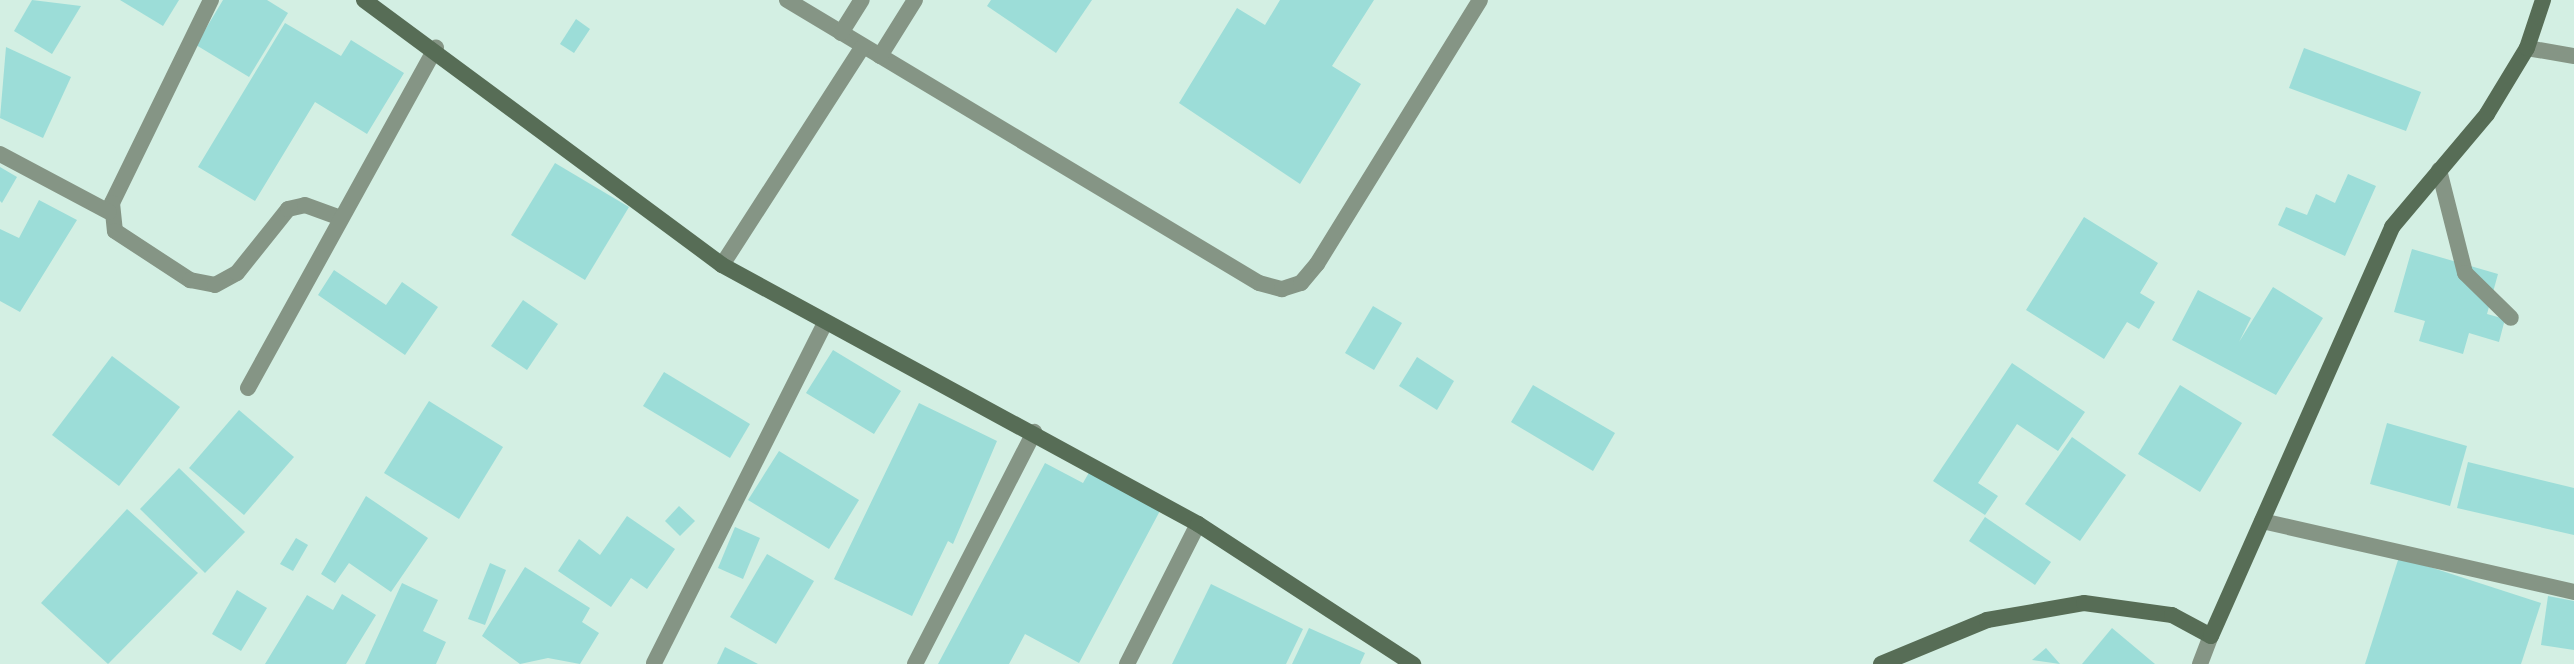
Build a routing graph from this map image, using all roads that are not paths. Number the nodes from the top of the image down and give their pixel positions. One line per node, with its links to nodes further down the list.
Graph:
1 (211, 0): 16 (street)
2 (364, 0): 10 (main road)
3 (787, 0): 8 (street)
4 (862, 0): 8 (street)
5 (915, 0): 12 (street)
6 (1480, 0): 12 (street)
7 (2543, 0): 11 (main road)
8 (841, 33): 9 (street)
9 (863, 46): 12 (street); 18 (street)
10 (436, 47): 17 (street); 18 (main road)
11 (2527, 48): 13 (street); 15 (main road)
12 (880, 56)
13 (2574, 56)
14 (0, 154): 16 (street)
15 (2439, 170): 19 (street); 23 (main road)
16 (109, 212): 17 (street)
17 (341, 218): 21 (street)
18 (722, 265): 20 (main road)
19 (2511, 318)
20 (825, 323): 22 (main road); 28 (street)
21 (248, 388)
22 (1034, 432): 24 (main road); 29 (street)
23 (2262, 521): 25 (street); 26 (main road)
24 (1198, 524): 27 (main road); 30 (street)
25 (2574, 592)
26 (2211, 636): 31 (main road); 32 (street)
27 (1402, 661)
28 (654, 663)
29 (915, 664)
30 (1127, 664)
31 (1881, 664)
32 (2200, 664)

